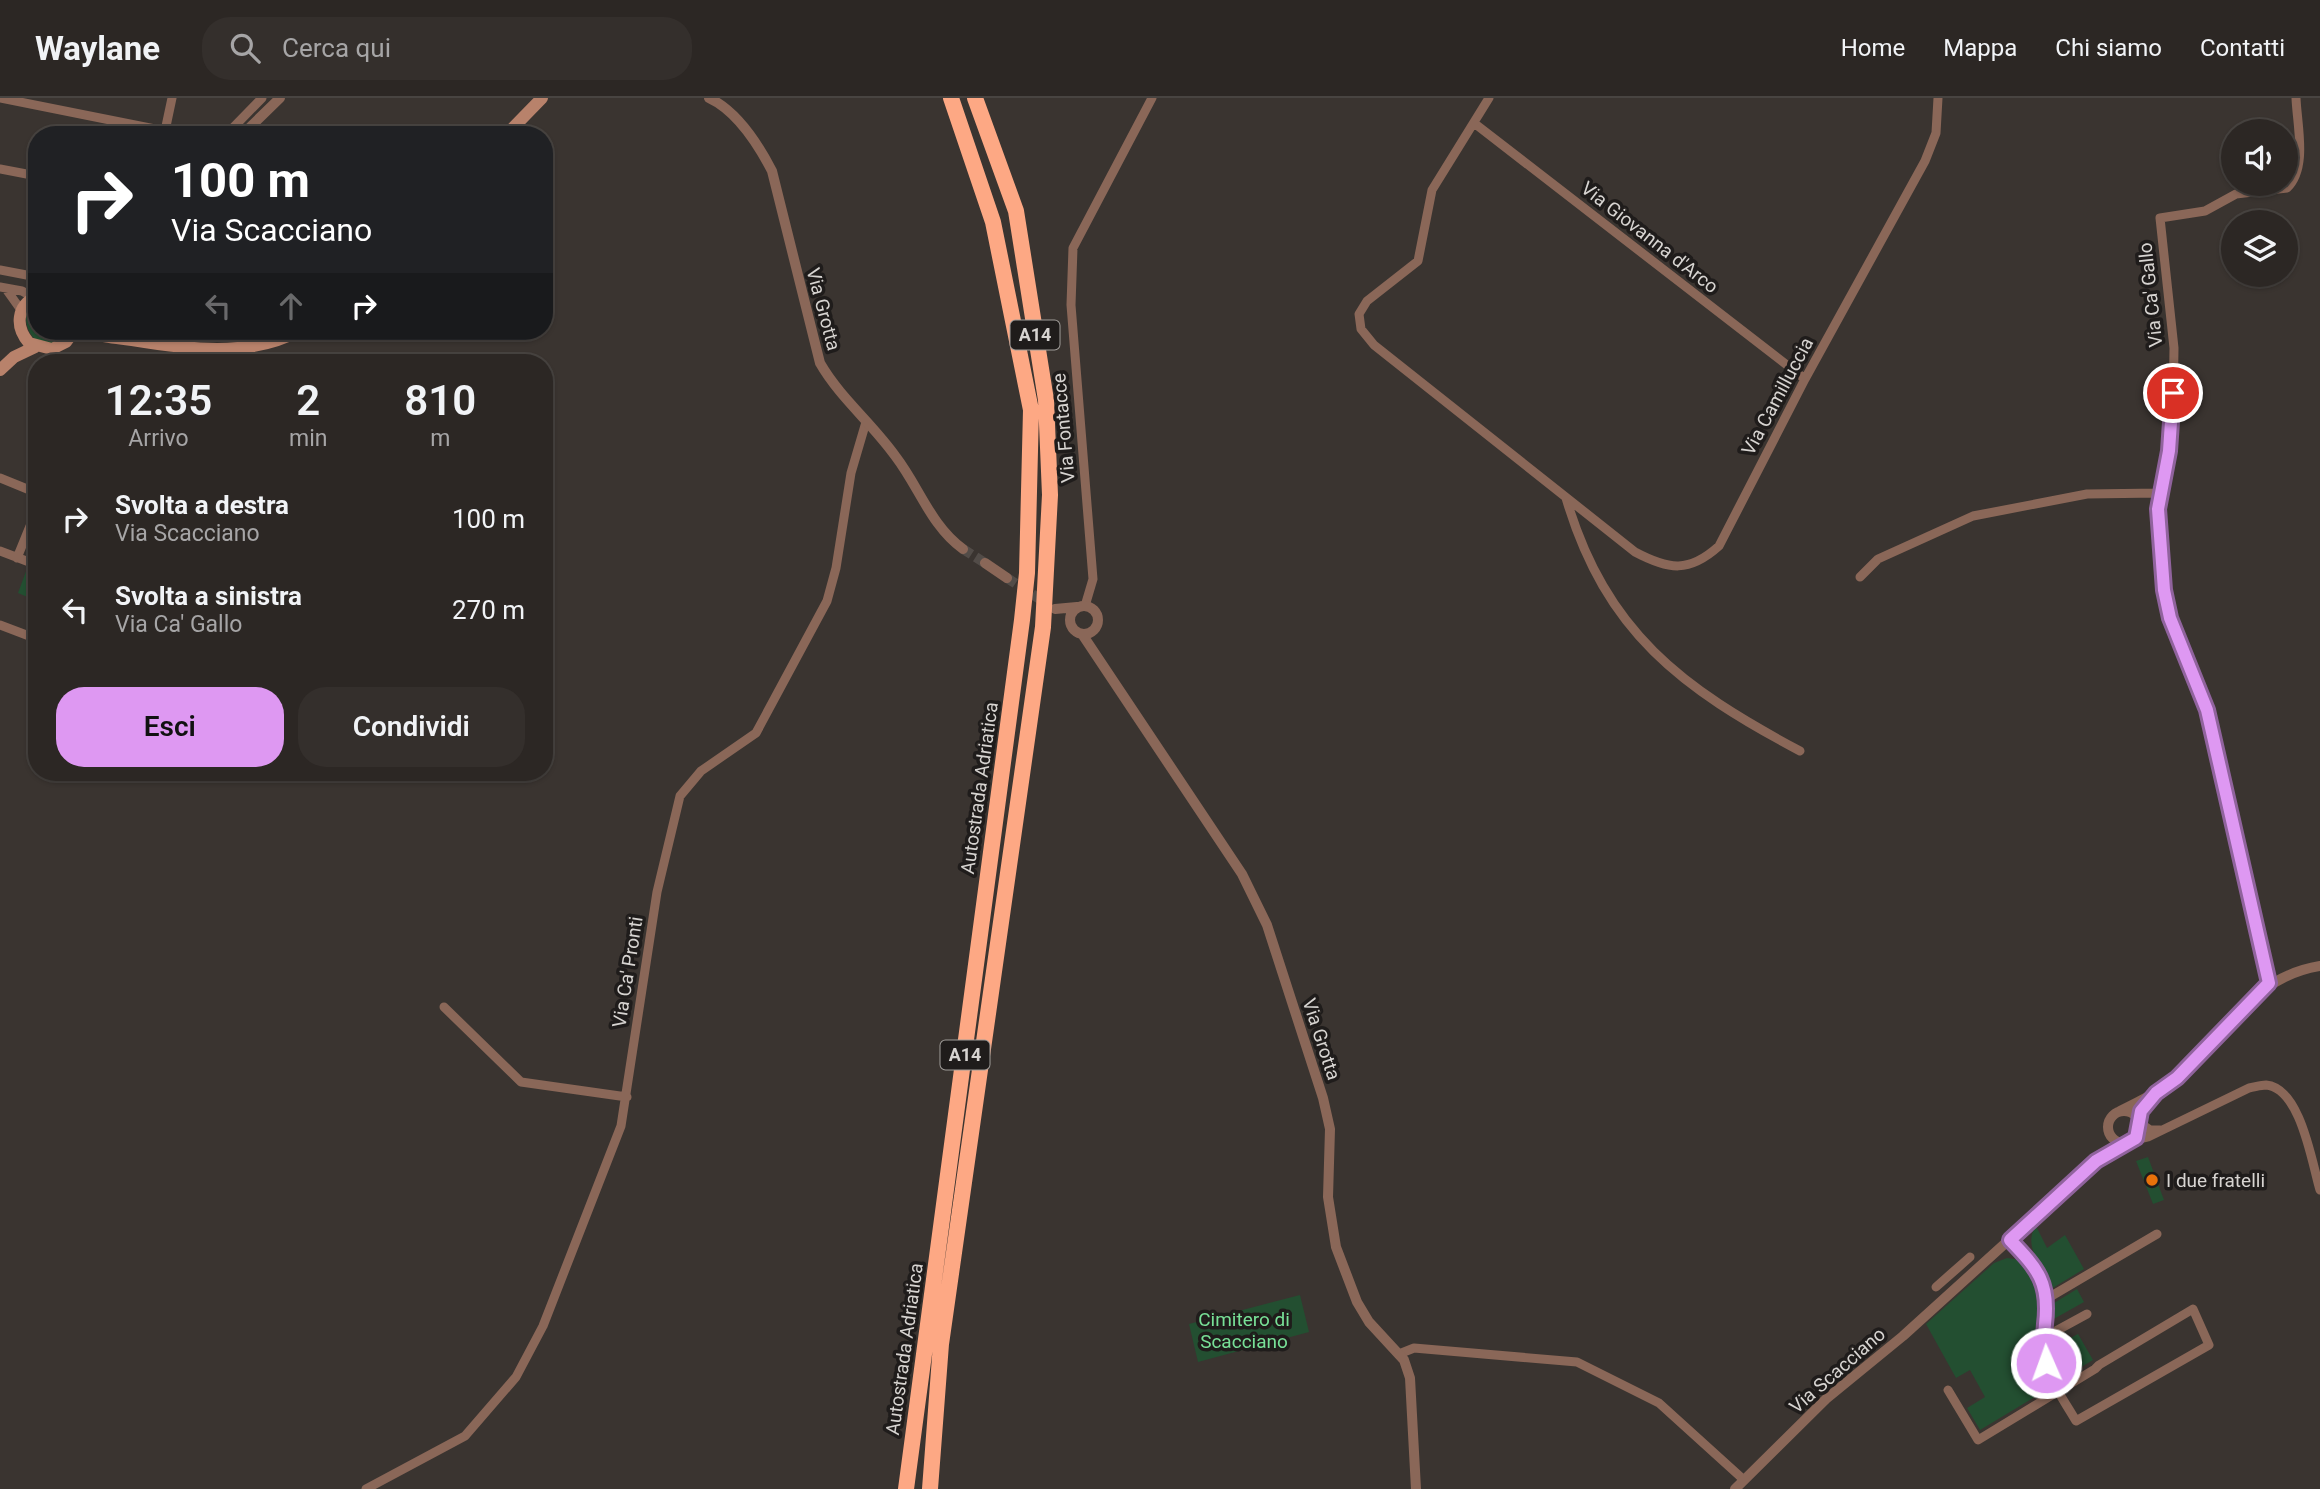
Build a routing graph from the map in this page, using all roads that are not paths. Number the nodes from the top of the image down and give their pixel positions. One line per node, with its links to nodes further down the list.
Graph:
1 (0, 98): 13 (street)
2 (172, 98): 16 (street)
3 (262, 98): 17 (street)
4 (280, 98): 18 (street)
5 (542, 98): 19 (main road)
6 (709, 98): 39 (street, Via Grotta)
7 (951, 98): 84 (highway, Autostrada Adriatica / A14)
8 (975, 98): 85 (highway, Autostrada Adriatica / A14)
9 (1152, 98): 52 (street, Via Fontacce)
10 (1489, 98): 14 (street, Via Camilluccia)
11 (1938, 98): 38 (street, Via Camilluccia)
12 (2296, 98): 42 (street, Via Ca' Gallo)
13 (46, 102): 15 (street)
14 (1474, 123): 38 (street, Via Giovanna d'Arco); 43 (street, Via Camilluccia)
15 (144, 126)
16 (166, 126)
17 (235, 126)
18 (251, 126)
19 (515, 126)
20 (0, 169): 21 (street)
21 (28, 174)
22 (0, 270): 23 (street)
23 (28, 275)
24 (2, 288): 25 (street); 27 (street)
25 (28, 294)
26 (28, 304): 27 (main road)
27 (21, 310): 28 (main road)
28 (20, 331): 29 (main road); 36 (main road)
29 (28, 340)
30 (28, 340): 35 (main road)
31 (72, 340): 34 (main road)
32 (134, 340): 33 (main road)
33 (274, 340)
34 (66, 342): 35 (main road)
35 (35, 347): 36 (main road)
36 (14, 357): 37 (main road)
37 (0, 370)
38 (1805, 379): 43 (street, Via Camilluccia)
39 (866, 422): 45 (street, Via Grotta); 62 (street, Via Ca' Pronti)
40 (0, 478): 41 (street)
41 (28, 489)
42 (2159, 493): 50 (street); 59 (street, Via Ca' Gallo)
43 (1566, 497): 57 (street)
44 (28, 532): 47 (street)
45 (963, 549)
46 (0, 551): 47 (street)
47 (18, 558): 48 (street)
48 (28, 562)
49 (985, 563): 51 (street)
50 (1860, 577)
51 (1007, 578)
52 (1081, 606): 53 (street); 53 (street); 55 (street)
53 (1069, 621): 55 (street)
54 (0, 625): 56 (street)
55 (1082, 634): 79 (street, Via Grotta)
56 (28, 636)
57 (1800, 751)
58 (2320, 965): 59 (street, Via Scacciano)
59 (2269, 983): 61 (street, Via Scacciano)
60 (444, 1007): 62 (street)
61 (2156, 1093): 63 (street, Via Scacciano); 64 (street, Via Scacciano)
62 (627, 1097): 83 (street, Via Ca' Pronti)
63 (2120, 1111): 64 (street); 65 (street, Via Scacciano)
64 (2140, 1123): 66 (street); 67 (street, Via Scacciano)
65 (2107, 1130): 67 (street); 68 (street, Via Scacciano)
66 (2162, 1130): 67 (street); 69 (street)
67 (2127, 1142): 68 (street, Via Scacciano)
68 (2096, 1161): 71 (street, Via Scacciano)
69 (2320, 1190)
70 (2157, 1234): 76 (street)
71 (2010, 1240): 74 (street, Via Scacciano); 76 (street)
72 (1970, 1257): 73 (street)
73 (1954, 1271): 74 (street); 75 (street)
74 (1964, 1282): 82 (street, Via Scacciano)
75 (1936, 1287)
76 (2048, 1298): 78 (street)
77 (2087, 1314): 78 (street)
78 (2043, 1338): 81 (street)
79 (1399, 1354): 82 (street); 86 (street, Via Grotta)
80 (1948, 1390): 81 (street)
81 (2058, 1391): 81 (street)
82 (1744, 1480): 87 (street, Via Scacciano)
83 (366, 1489)
84 (906, 1489)
85 (930, 1489)
86 (1416, 1489)
87 (1735, 1489)

